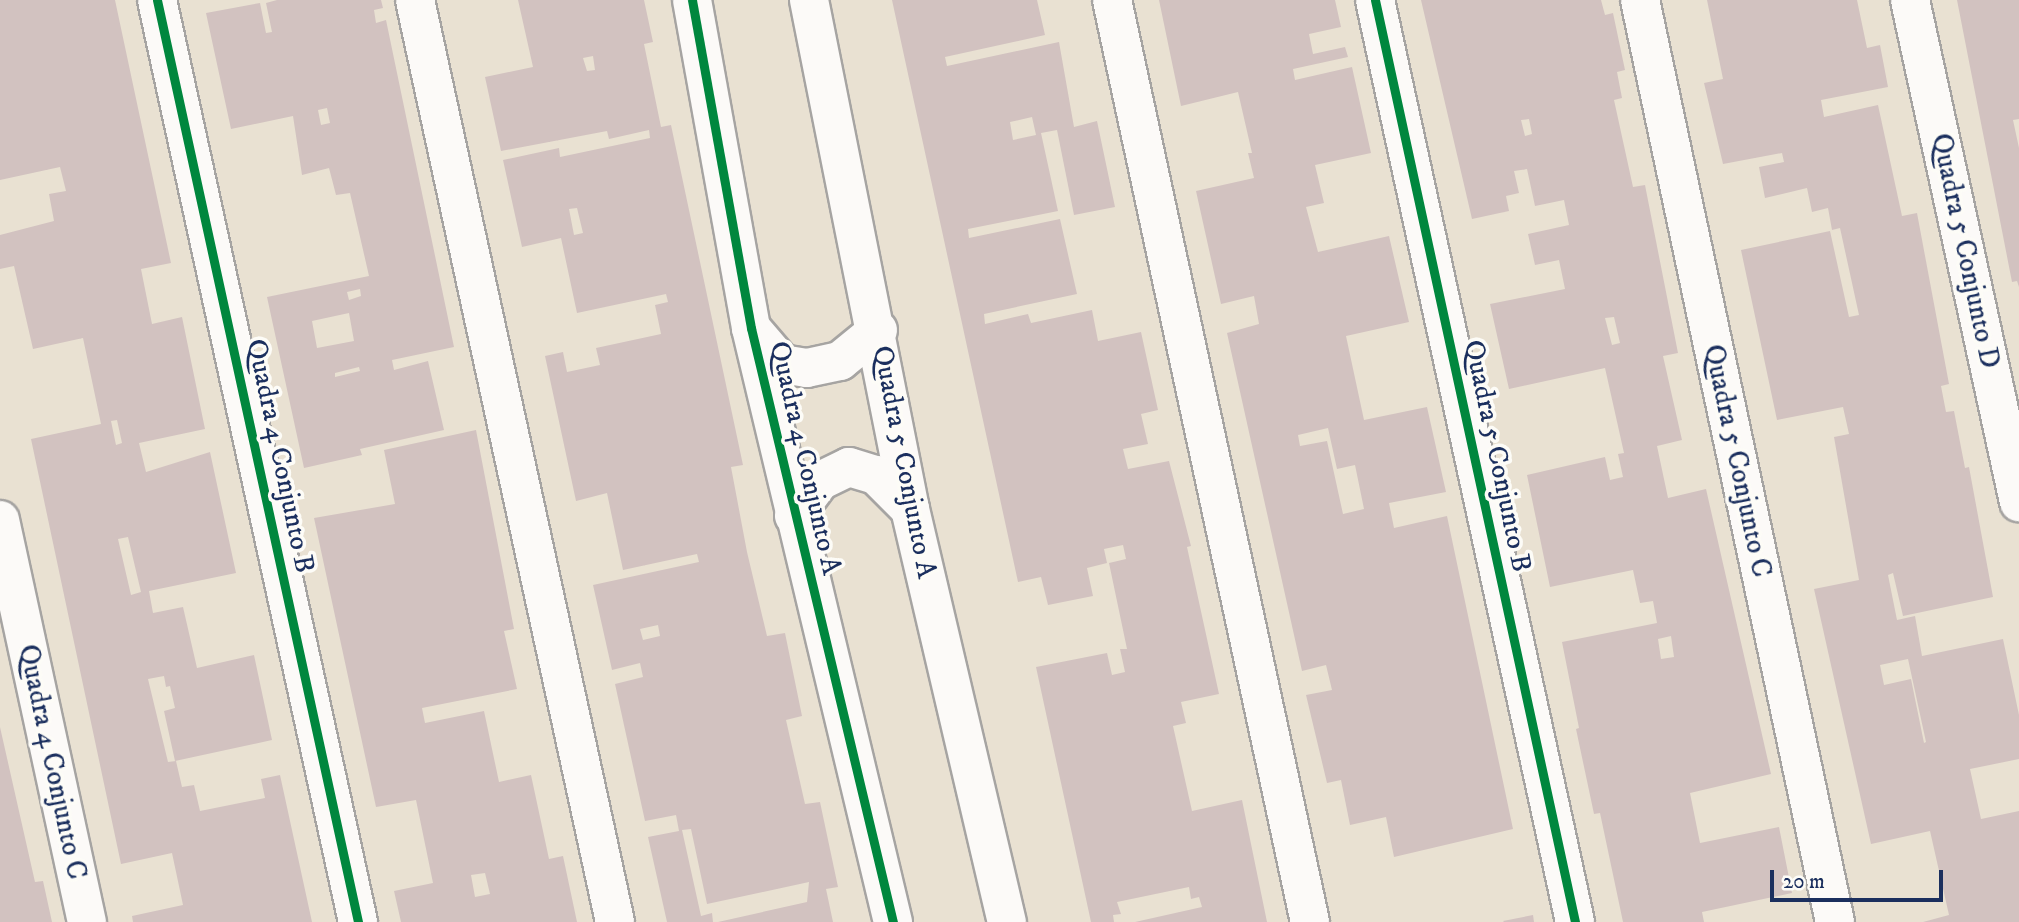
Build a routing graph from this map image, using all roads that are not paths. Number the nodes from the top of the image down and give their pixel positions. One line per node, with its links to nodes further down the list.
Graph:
1 (158, 0): 16 (street, Quadra 4 Conjunto B)
2 (415, 0): 17 (street)
3 (692, 0): 9 (street, Quadra 4 Conjunto A)
4 (809, 0): 10 (street, Quadra 5 Conjunto A)
5 (1112, 0): 20 (street)
6 (1375, 0): 21 (street, Quadra 5 Conjunto B)
7 (1640, 0): 22 (street, Quadra 5 Conjunto C)
8 (1910, 0): 11 (street, Quadra 5 Conjunto D)
9 (751, 328): 10 (street); 13 (street, Quadra 4 Conjunto A)
10 (878, 330): 12 (street, Quadra 5 Conjunto A)
11 (2019, 502)
12 (910, 509): 13 (street); 19 (street, Quadra 5 Conjunto A)
13 (794, 516): 18 (street, Quadra 4 Conjunto A)
14 (0, 520): 15 (street, Quadra 4 Conjunto C)
15 (87, 922)
16 (358, 922)
17 (615, 922)
18 (893, 922)
19 (1007, 922)
20 (1310, 922)
21 (1575, 922)
22 (1835, 922)

